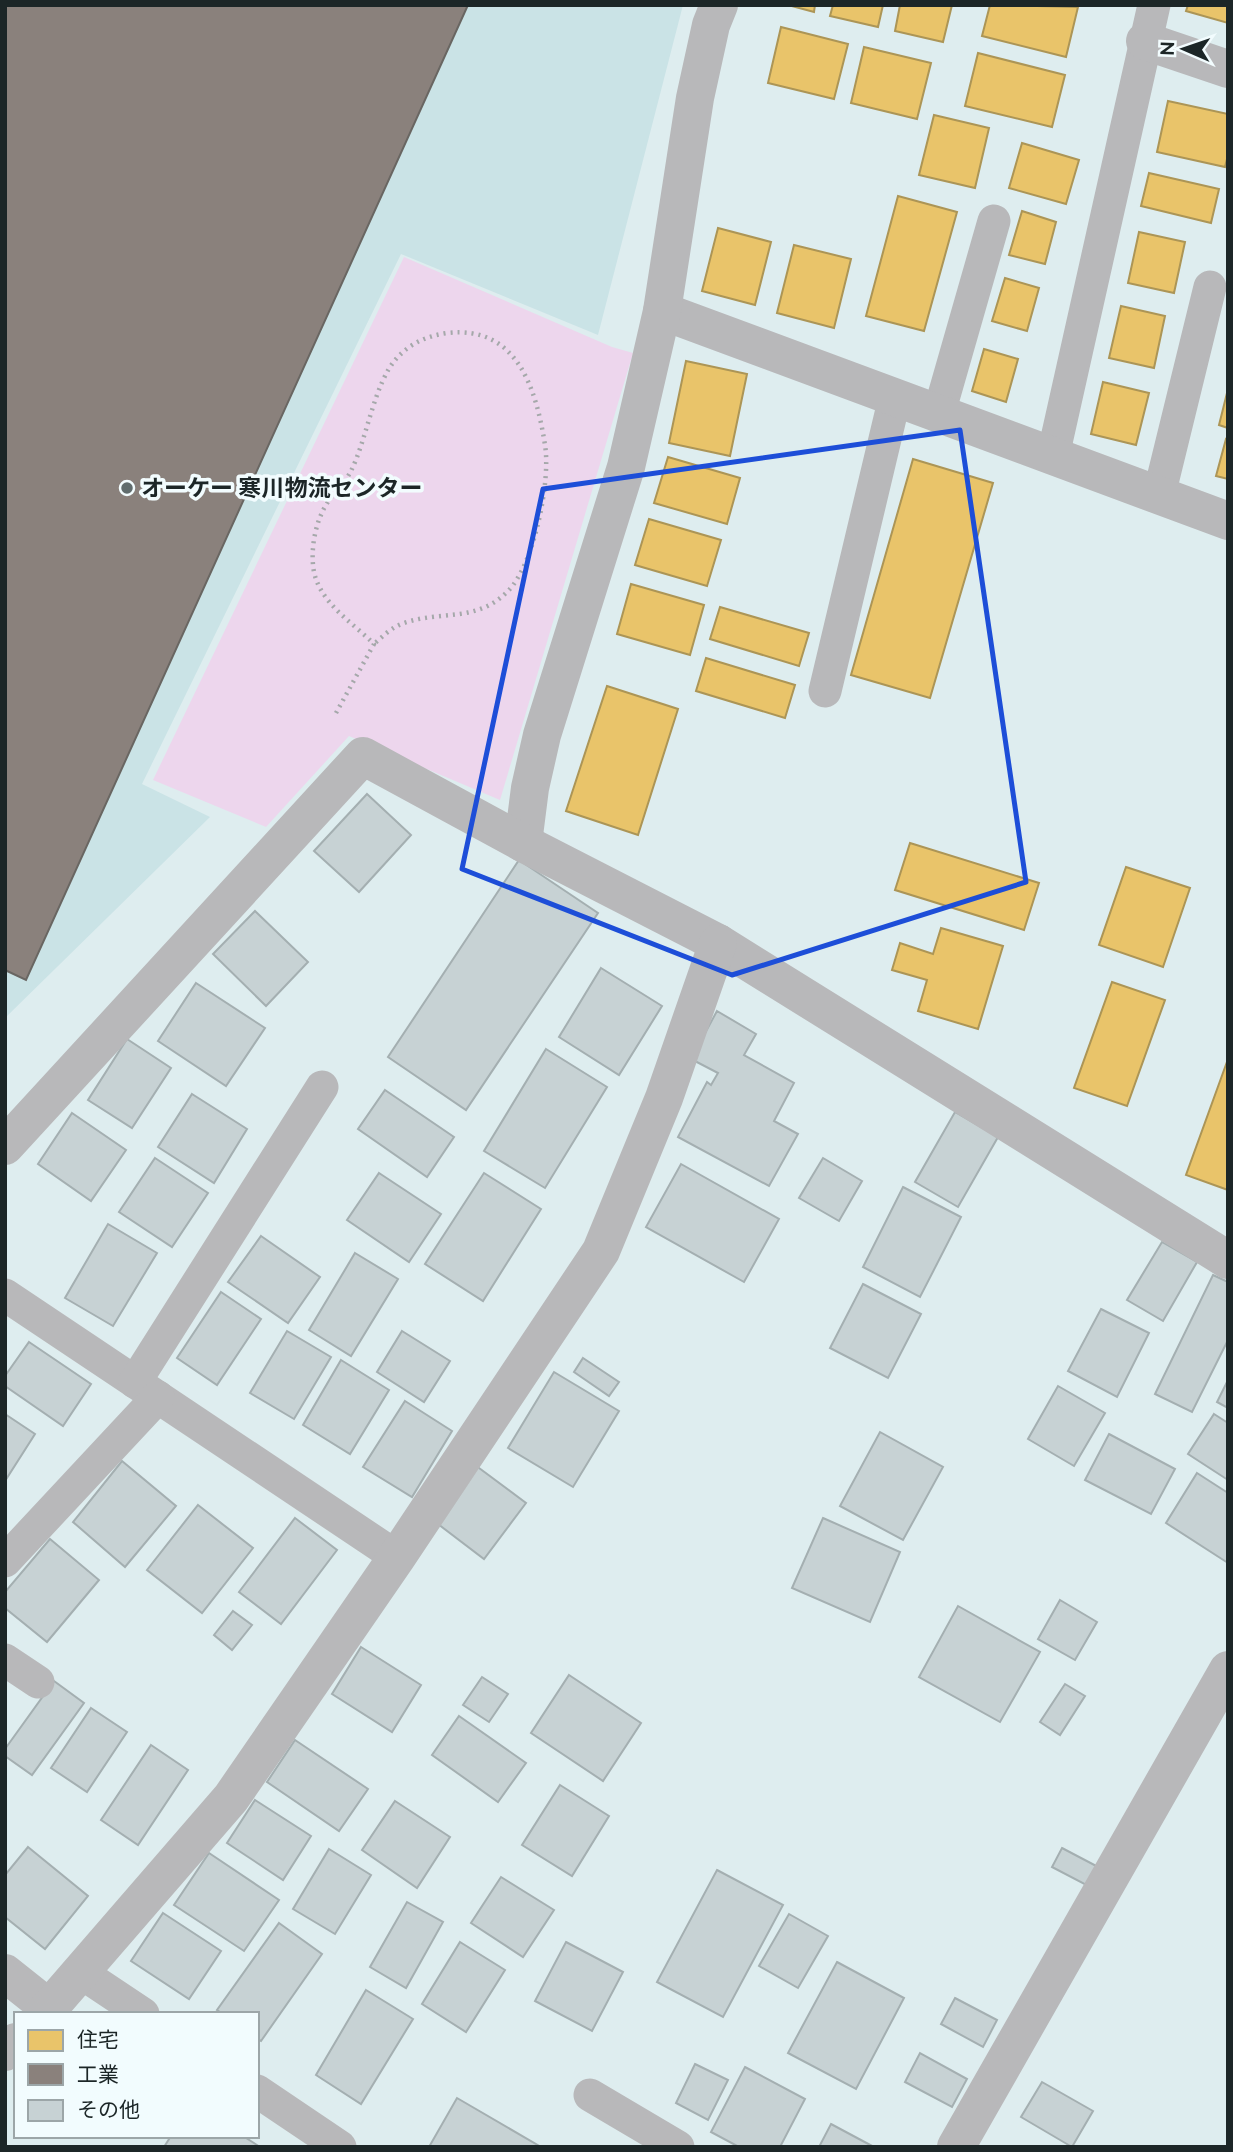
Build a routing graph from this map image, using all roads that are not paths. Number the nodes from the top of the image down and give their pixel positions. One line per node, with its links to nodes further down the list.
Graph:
1 (719, 5): 6 (street)
2 (1150, 23): 3 (street); 9 (lane)
3 (1228, 69)
4 (994, 221): 8 (lane)
5 (1210, 287): 10 (lane)
6 (662, 311): 7 (street); 13 (street)
7 (895, 397): 8 (street); 12 (lane)
8 (939, 413): 9 (street)
9 (1053, 456): 10 (street)
10 (1159, 495): 11 (street)
11 (1228, 521)
12 (825, 691)
13 (523, 843): 14 (street); 16 (street)
14 (718, 943): 17 (street); 20 (street)
15 (322, 1087): 19 (lane)
16 (5, 1146)
17 (1228, 1260)
18 (5, 1295): 19 (lane)
19 (146, 1389): 20 (lane); 21 (lane)
20 (397, 1557): 25 (street)
21 (5, 1561)
22 (5, 1660): 24 (lane)
23 (1228, 1670): 33 (street)
24 (38, 1682)
25 (80, 1972): 27 (street); 28 (lane)
26 (5, 1973): 27 (street)
27 (46, 2011)
28 (140, 2012)
29 (259, 2092): 31 (lane)
30 (590, 2095): 32 (lane)
31 (340, 2147)
32 (678, 2147)
33 (956, 2147)

